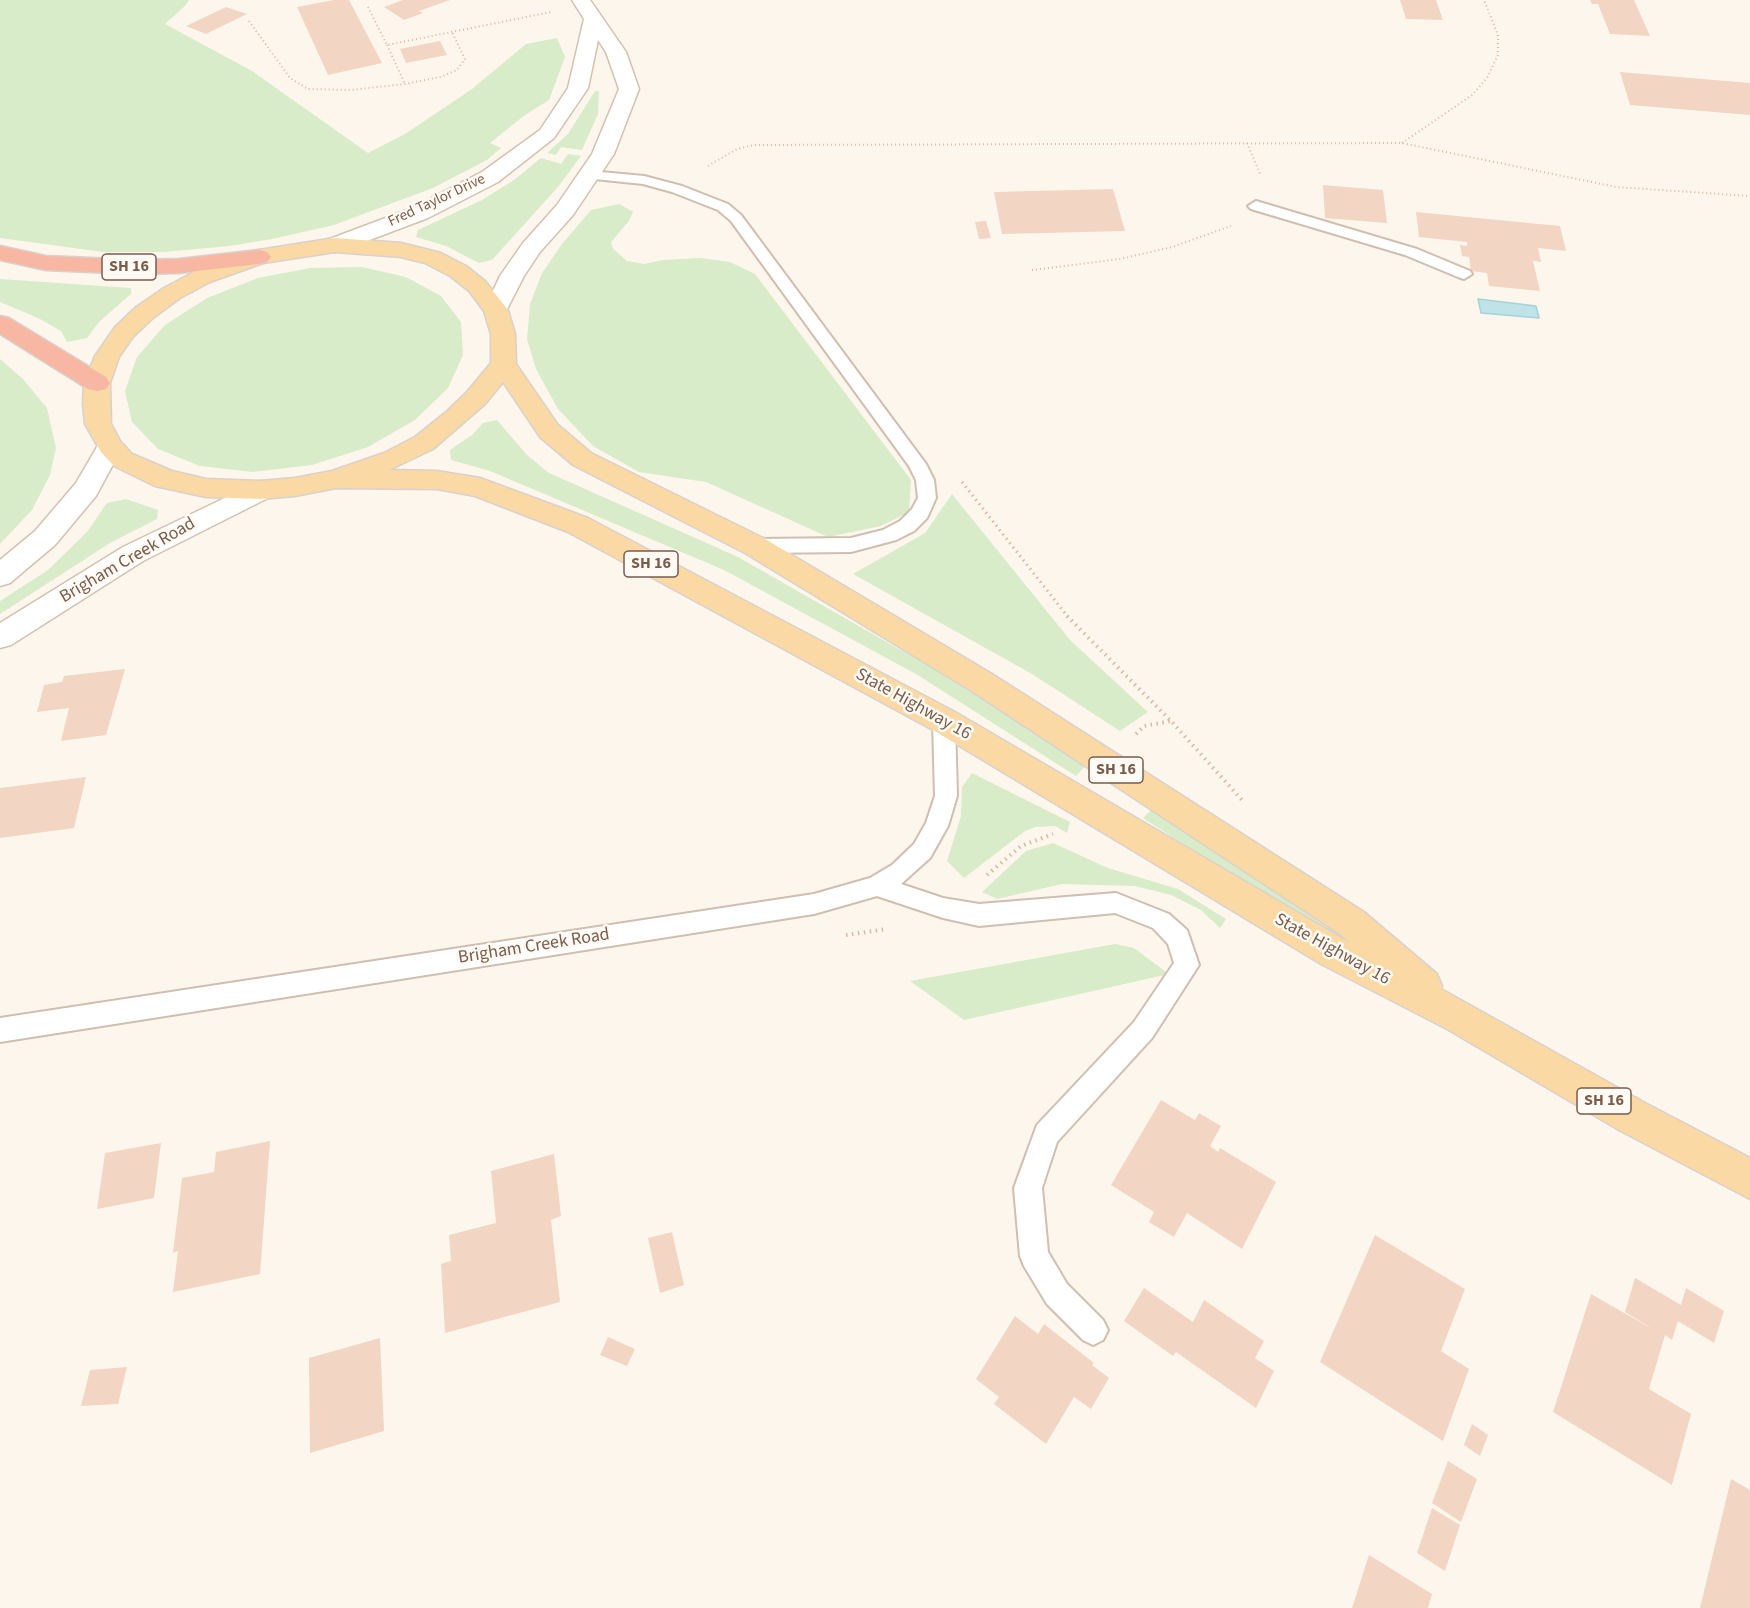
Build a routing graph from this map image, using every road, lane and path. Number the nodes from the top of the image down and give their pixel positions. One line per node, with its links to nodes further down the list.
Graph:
1 (1484, 0): 9 (path)
2 (368, 7): 6 (path)
3 (586, 8): 5 (path); 10 (main road); 14 (main road, Fred Taylor Drive)
4 (249, 21): 7 (path)
5 (452, 32): 6 (path); 7 (path)
6 (387, 45): 7 (path)
7 (405, 84)
8 (1247, 143): 9 (path); 11 (path); 13 (path)
9 (1402, 143): 12 (path)
10 (590, 175): 11 (lane); 19 (main road)
11 (677, 189): 26 (lane)
12 (1750, 196)
13 (1256, 206): 17 (path); 18 (lane)
14 (335, 245): 16 (main road, SH 16); 19 (main road, SH 16)
15 (0, 253): 16 (highway, SH 16)
16 (260, 257): 22 (main road)
17 (1032, 270)
18 (1464, 274)
19 (496, 310): 21 (main road, SH 16)
20 (0, 323): 22 (highway)
21 (504, 364): 24 (main road); 26 (main road, State Highway 16 / SH 16)
22 (98, 383): 23 (main road, SH 16)
23 (110, 446): 25 (main road, SH 16); 27 (main road)
24 (336, 479): 25 (main road, SH 16); 29 (main road, State Highway 16 / SH 16)
25 (260, 490): 28 (main road, Brigham Creek Road)
26 (756, 546): 35 (main road, State Highway 16 / SH 16)
27 (0, 576)
28 (0, 638)
29 (944, 721): 34 (lane, Brigham Creek Road); 35 (main road, State Highway 16 / SH 16)
30 (1128, 742): 31 (path)
31 (1246, 805)
32 (1062, 839): 33 (path)
33 (985, 876)
34 (877, 886): 36 (lane, Brigham Creek Road); 38 (lane)
35 (1460, 1017): 37 (main road, State Highway 16 / SH 16)
36 (0, 1030)
37 (1750, 1179)
38 (1093, 1330)

